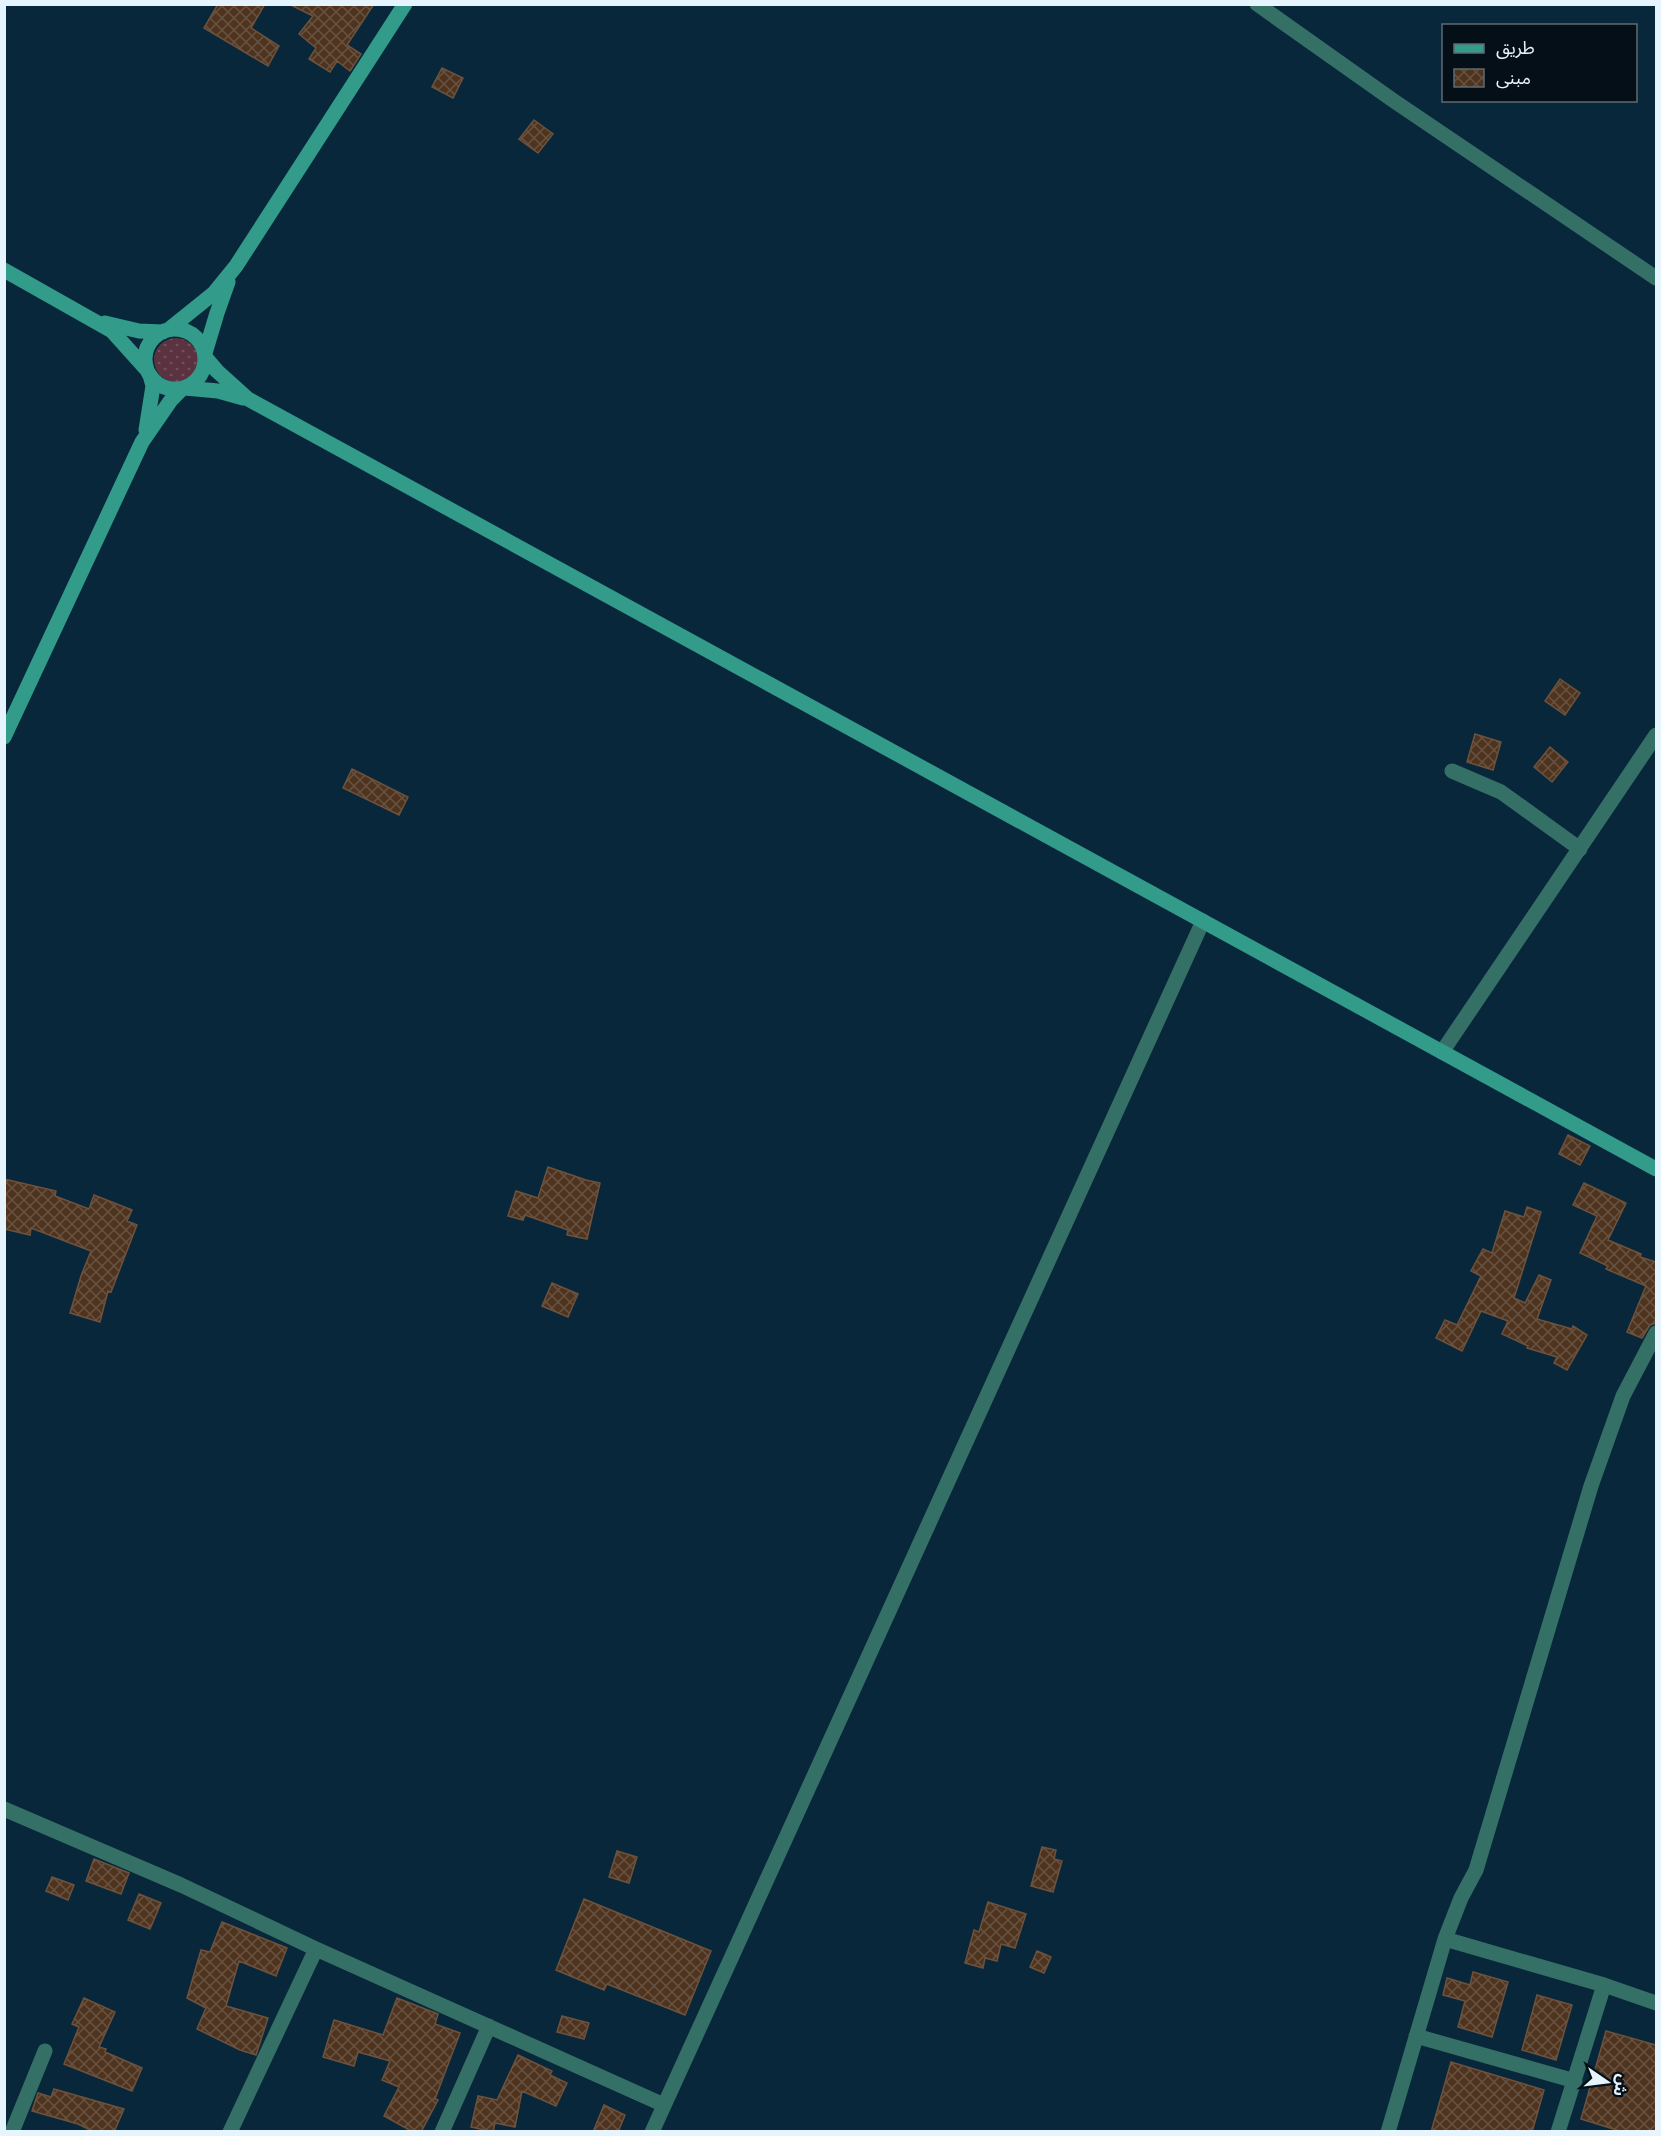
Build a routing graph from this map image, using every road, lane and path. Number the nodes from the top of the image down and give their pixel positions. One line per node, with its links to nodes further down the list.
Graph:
1 (405, 4): 3 (main road)
2 (1257, 4): 5 (street)
3 (237, 266): 7 (main road); 8 (main road)
4 (4, 270): 6 (main road)
5 (1656, 279)
6 (99, 322): 7 (main road); 9 (main road)
7 (165, 331): 8 (main road); 9 (main road)
8 (205, 355): 10 (main road); 11 (main road)
9 (148, 373): 10 (main road); 12 (main road)
10 (184, 388): 11 (main road); 12 (main road)
11 (248, 399): 17 (main road)
12 (142, 442): 14 (main road)
13 (1656, 735): 16 (street)
14 (4, 737)
15 (1452, 771): 16 (street)
16 (1580, 849): 18 (street)
17 (1203, 921): 18 (main road); 30 (street)
18 (1442, 1052): 19 (main road)
19 (1656, 1169)
20 (1656, 1332): 22 (street)
21 (4, 1809): 23 (street)
22 (1445, 1939): 24 (street); 27 (street)
23 (316, 1949): 26 (street); 32 (street)
24 (1604, 1986): 25 (street); 29 (street)
25 (1656, 2003)
26 (489, 2026): 30 (street); 33 (street)
27 (1416, 2036): 29 (street); 35 (street)
28 (45, 2050): 31 (street)
29 (1575, 2081): 36 (street)
30 (664, 2105): 34 (street)
31 (12, 2132)
32 (230, 2132)
33 (442, 2132)
34 (652, 2132)
35 (1388, 2132)
36 (1558, 2132)

